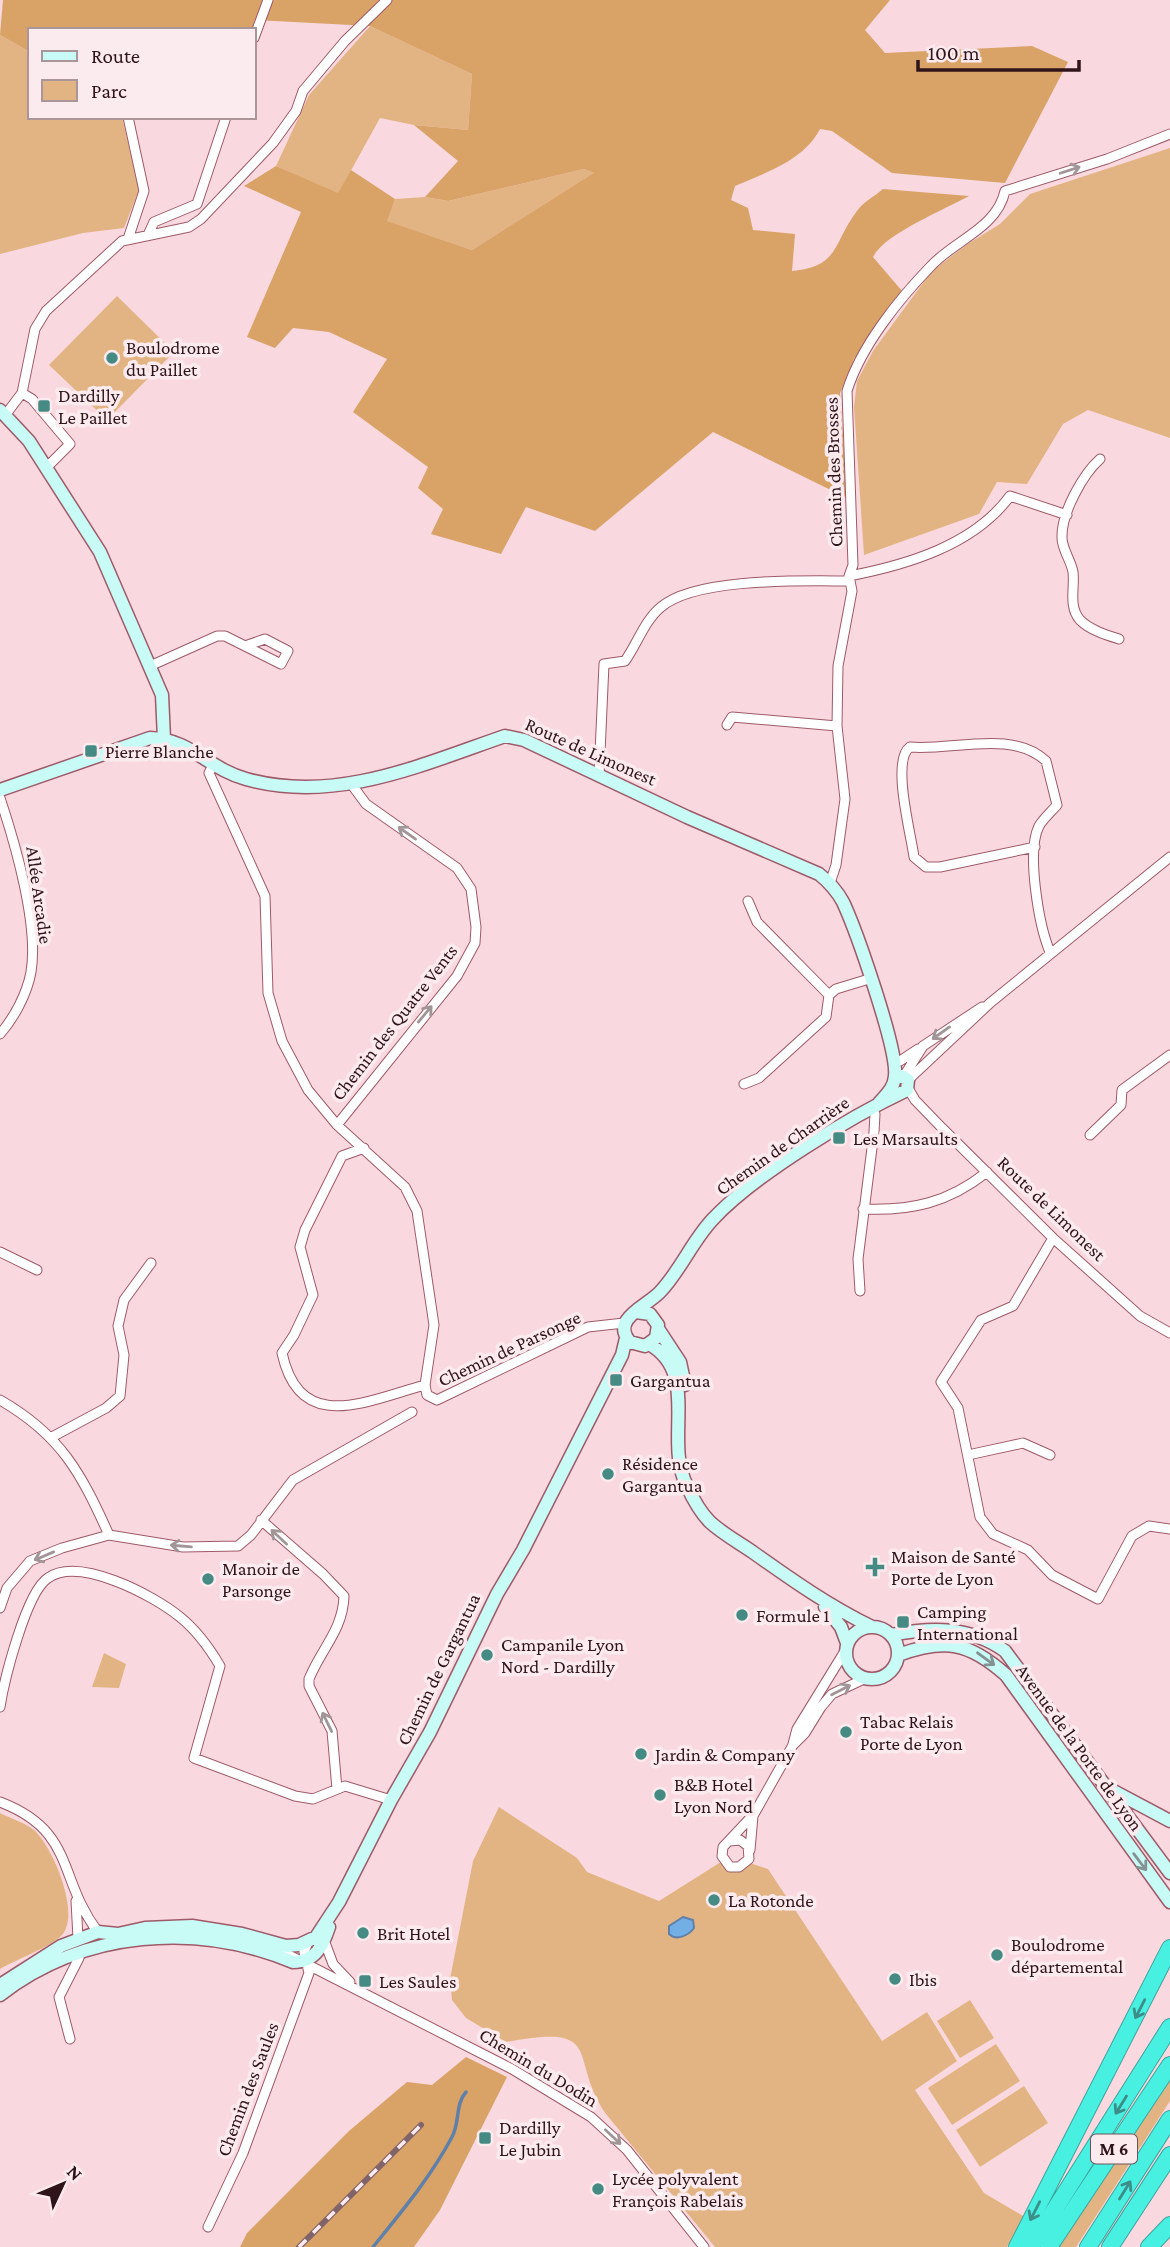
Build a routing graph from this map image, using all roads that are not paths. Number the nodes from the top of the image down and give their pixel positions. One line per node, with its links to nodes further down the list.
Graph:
1 (268, 0): 3 (street)
2 (387, 0): 7 (street)
3 (256, 33)
4 (128, 119): 8 (street)
5 (225, 119): 7 (street)
6 (1170, 134): 14 (street, Chemin des Brosses, one-way to 6)
7 (148, 234): 8 (street)
8 (128, 239): 9 (street)
9 (22, 393): 10 (street); 12 (street)
10 (2, 416): 12 (street)
11 (1100, 459): 13 (street)
12 (47, 467): 17 (street)
13 (1067, 515): 14 (street); 15 (street)
14 (850, 578): 19 (street, Chemin des Brosses); 22 (street)
15 (1119, 639)
16 (245, 646): 17 (street)
17 (150, 666): 20 (street)
18 (727, 725): 19 (street)
19 (837, 726): 28 (street, Chemin des Brosses)
20 (164, 739): 21 (street, Route de Limonest); 24 (street)
21 (213, 765): 23 (street, Route de Limonest); 42 (street)
22 (599, 775): 23 (street, Route de Limonest); 28 (street, Route de Limonest)
23 (352, 785): 42 (street, Chemin des Quatre Vents, one-way to 23)
24 (0, 790)
25 (0, 798): 34 (street, Allée Arcadie)
26 (1035, 847): 26 (street); 30 (street)
27 (1170, 857): 30 (street, Chemin de Charrière)
28 (831, 884): 31 (street, Route de Limonest)
29 (748, 901): 32 (street)
30 (1050, 953): 33 (street, Chemin de Charrière)
31 (869, 979): 32 (street); 35 (street, Route de Limonest)
32 (828, 995): 39 (street)
33 (990, 1003): 36 (street, Chemin de Charrière, one-way to 36); 40 (street, Chemin de Charrière)
34 (0, 1034)
35 (890, 1043): 38 (street, Route de Limonest); 40 (street, Route de Limonest)
36 (923, 1046): 38 (street, Chemin de Charrière); 40 (street, Chemin de Charrière)
37 (1170, 1055): 43 (street)
38 (900, 1061): 40 (street, Route de Limonest)
39 (744, 1084)
40 (902, 1084): 41 (street, Chemin de Charrière); 45 (street, Route de Limonest)
41 (875, 1105): 46 (street); 51 (street, Chemin de Charrière)
42 (337, 1125): 44 (street)
43 (1090, 1136)
44 (364, 1148): 59 (street); 59 (street)
45 (987, 1172): 46 (street); 47 (street, Route de Limonest)
46 (863, 1209): 52 (street)
47 (1053, 1238): 56 (street, Route de Limonest); 64 (street)
48 (0, 1252): 50 (street)
49 (151, 1263): 63 (street)
50 (37, 1270)
51 (661, 1291): 53 (street, Chemin de Charrière); 54 (street, Chemin de Charrière)
52 (860, 1291)
53 (636, 1312): 54 (street); 55 (street, Chemin de Charrière)
54 (658, 1326): 57 (street); 62 (street)
55 (625, 1332): 57 (street); 58 (street, Chemin de Gargantua); 59 (street, Chemin de Parsonge)
56 (1170, 1333)
57 (644, 1345): 58 (street); 62 (street)
58 (622, 1355): 80 (street, Chemin de Gargantua)
59 (425, 1385)
60 (0, 1400): 63 (street)
61 (412, 1412): 66 (street)
62 (678, 1416): 69 (street)
63 (52, 1437): 68 (street)
64 (968, 1455): 65 (street); 67 (street)
65 (1050, 1455)
66 (261, 1520): 68 (street, one-way to 68); 79 (street, one-way to 66)
67 (1170, 1529)
68 (109, 1535): 70 (street, one-way to 70)
69 (809, 1593): 71 (street); 73 (street)
70 (0, 1608)
71 (872, 1627): 72 (street); 73 (street)
72 (891, 1635): 74 (street); 78 (street, Avenue de la Porte de Lyon)
73 (846, 1647): 75 (street); 77 (street)
74 (898, 1655): 75 (street); 88 (street, Avenue de la Porte de Lyon, one-way to 88)
75 (864, 1679): 77 (street, one-way to 75)
76 (0, 1707): 79 (street)
77 (793, 1745): 82 (street)
78 (1107, 1788): 83 (street); 86 (street, Avenue de la Porte de Lyon)
79 (337, 1789): 80 (street)
80 (391, 1800): 89 (street, Chemin de Gargantua)
81 (0, 1802): 87 (street)
82 (754, 1814): 84 (street); 85 (street)
83 (1170, 1821)
84 (730, 1841): 85 (street); 85 (street)
85 (750, 1850)
86 (1170, 1873)
87 (76, 1895): 90 (street); 92 (street)
88 (1170, 1902)
89 (332, 1913): 93 (street); 94 (street, Chemin de Gargantua)
90 (98, 1932): 91 (street); 92 (street); 96 (street)
91 (251, 1937): 94 (street); 97 (street, Chemin du Dodin)
92 (78, 1938): 96 (street); 98 (street)
93 (324, 1940): 97 (street); 99 (street, Chemin du Dodin)
94 (308, 1942): 97 (street, Chemin des Saules)
95 (1170, 1948): 109 (highway, one-way to 109)
96 (83, 1952): 97 (street); 100 (street); 102 (street)
97 (305, 1961): 99 (street, Chemin du Dodin); 107 (street, Chemin des Saules)
98 (0, 1985)
99 (354, 1986): 108 (street, Chemin du Dodin, one-way to 108)
100 (0, 1996)
101 (1170, 2026): 110 (highway, one-way to 110)
102 (70, 2039)
103 (1170, 2065): 111 (highway, M 6)
104 (1170, 2119): 112 (highway, M 6, one-way to 104)
105 (1170, 2155): 113 (highway)
106 (1170, 2225): 114 (highway)
107 (208, 2227)
108 (704, 2247)
109 (1017, 2247)
110 (1031, 2247)
111 (1049, 2247)
112 (1088, 2247)
113 (1110, 2247)
114 (1149, 2247)

